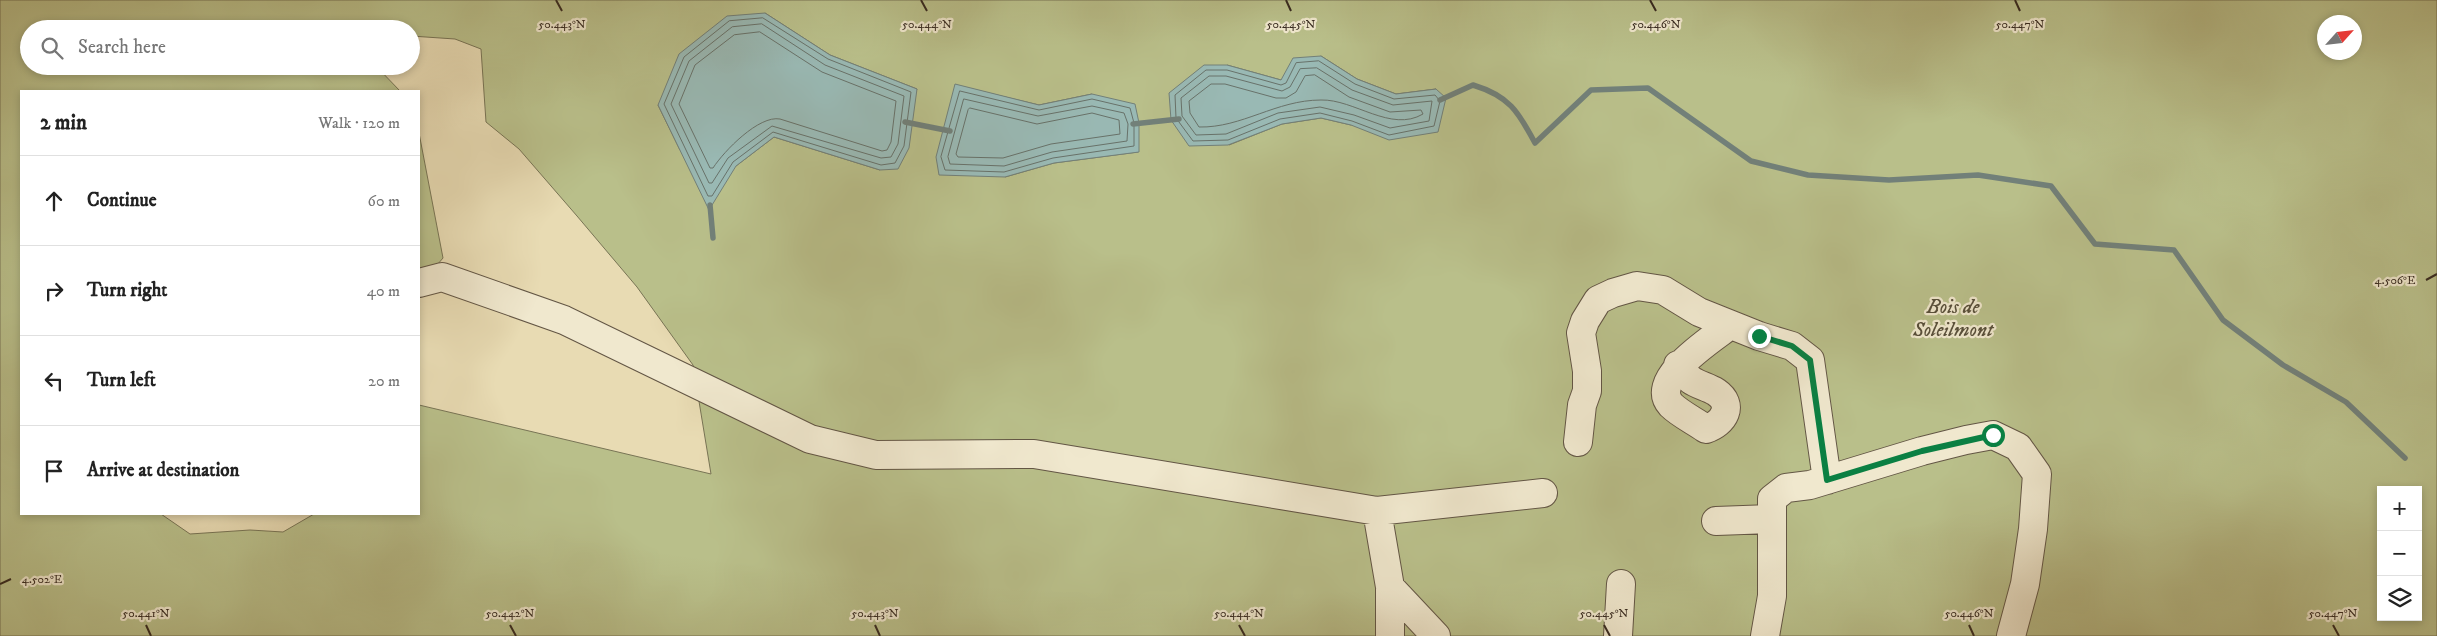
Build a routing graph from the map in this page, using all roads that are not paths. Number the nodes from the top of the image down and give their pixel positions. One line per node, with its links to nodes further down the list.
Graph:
1 (420, 283): 7 (lane)
2 (1730, 325): 3 (lane); 4 (lane); 5 (lane)
3 (1678, 365)
4 (1578, 442)
5 (1827, 480): 8 (lane); 16 (lane)
6 (1543, 492): 7 (lane)
7 (1377, 512): 11 (lane)
8 (1771, 520): 9 (lane); 15 (lane)
9 (1716, 521)
10 (1621, 584): 14 (lane)
11 (1390, 587): 12 (lane); 13 (lane)
12 (1390, 636)
13 (1436, 636)
14 (1618, 636)
15 (1765, 636)
16 (2011, 636)

